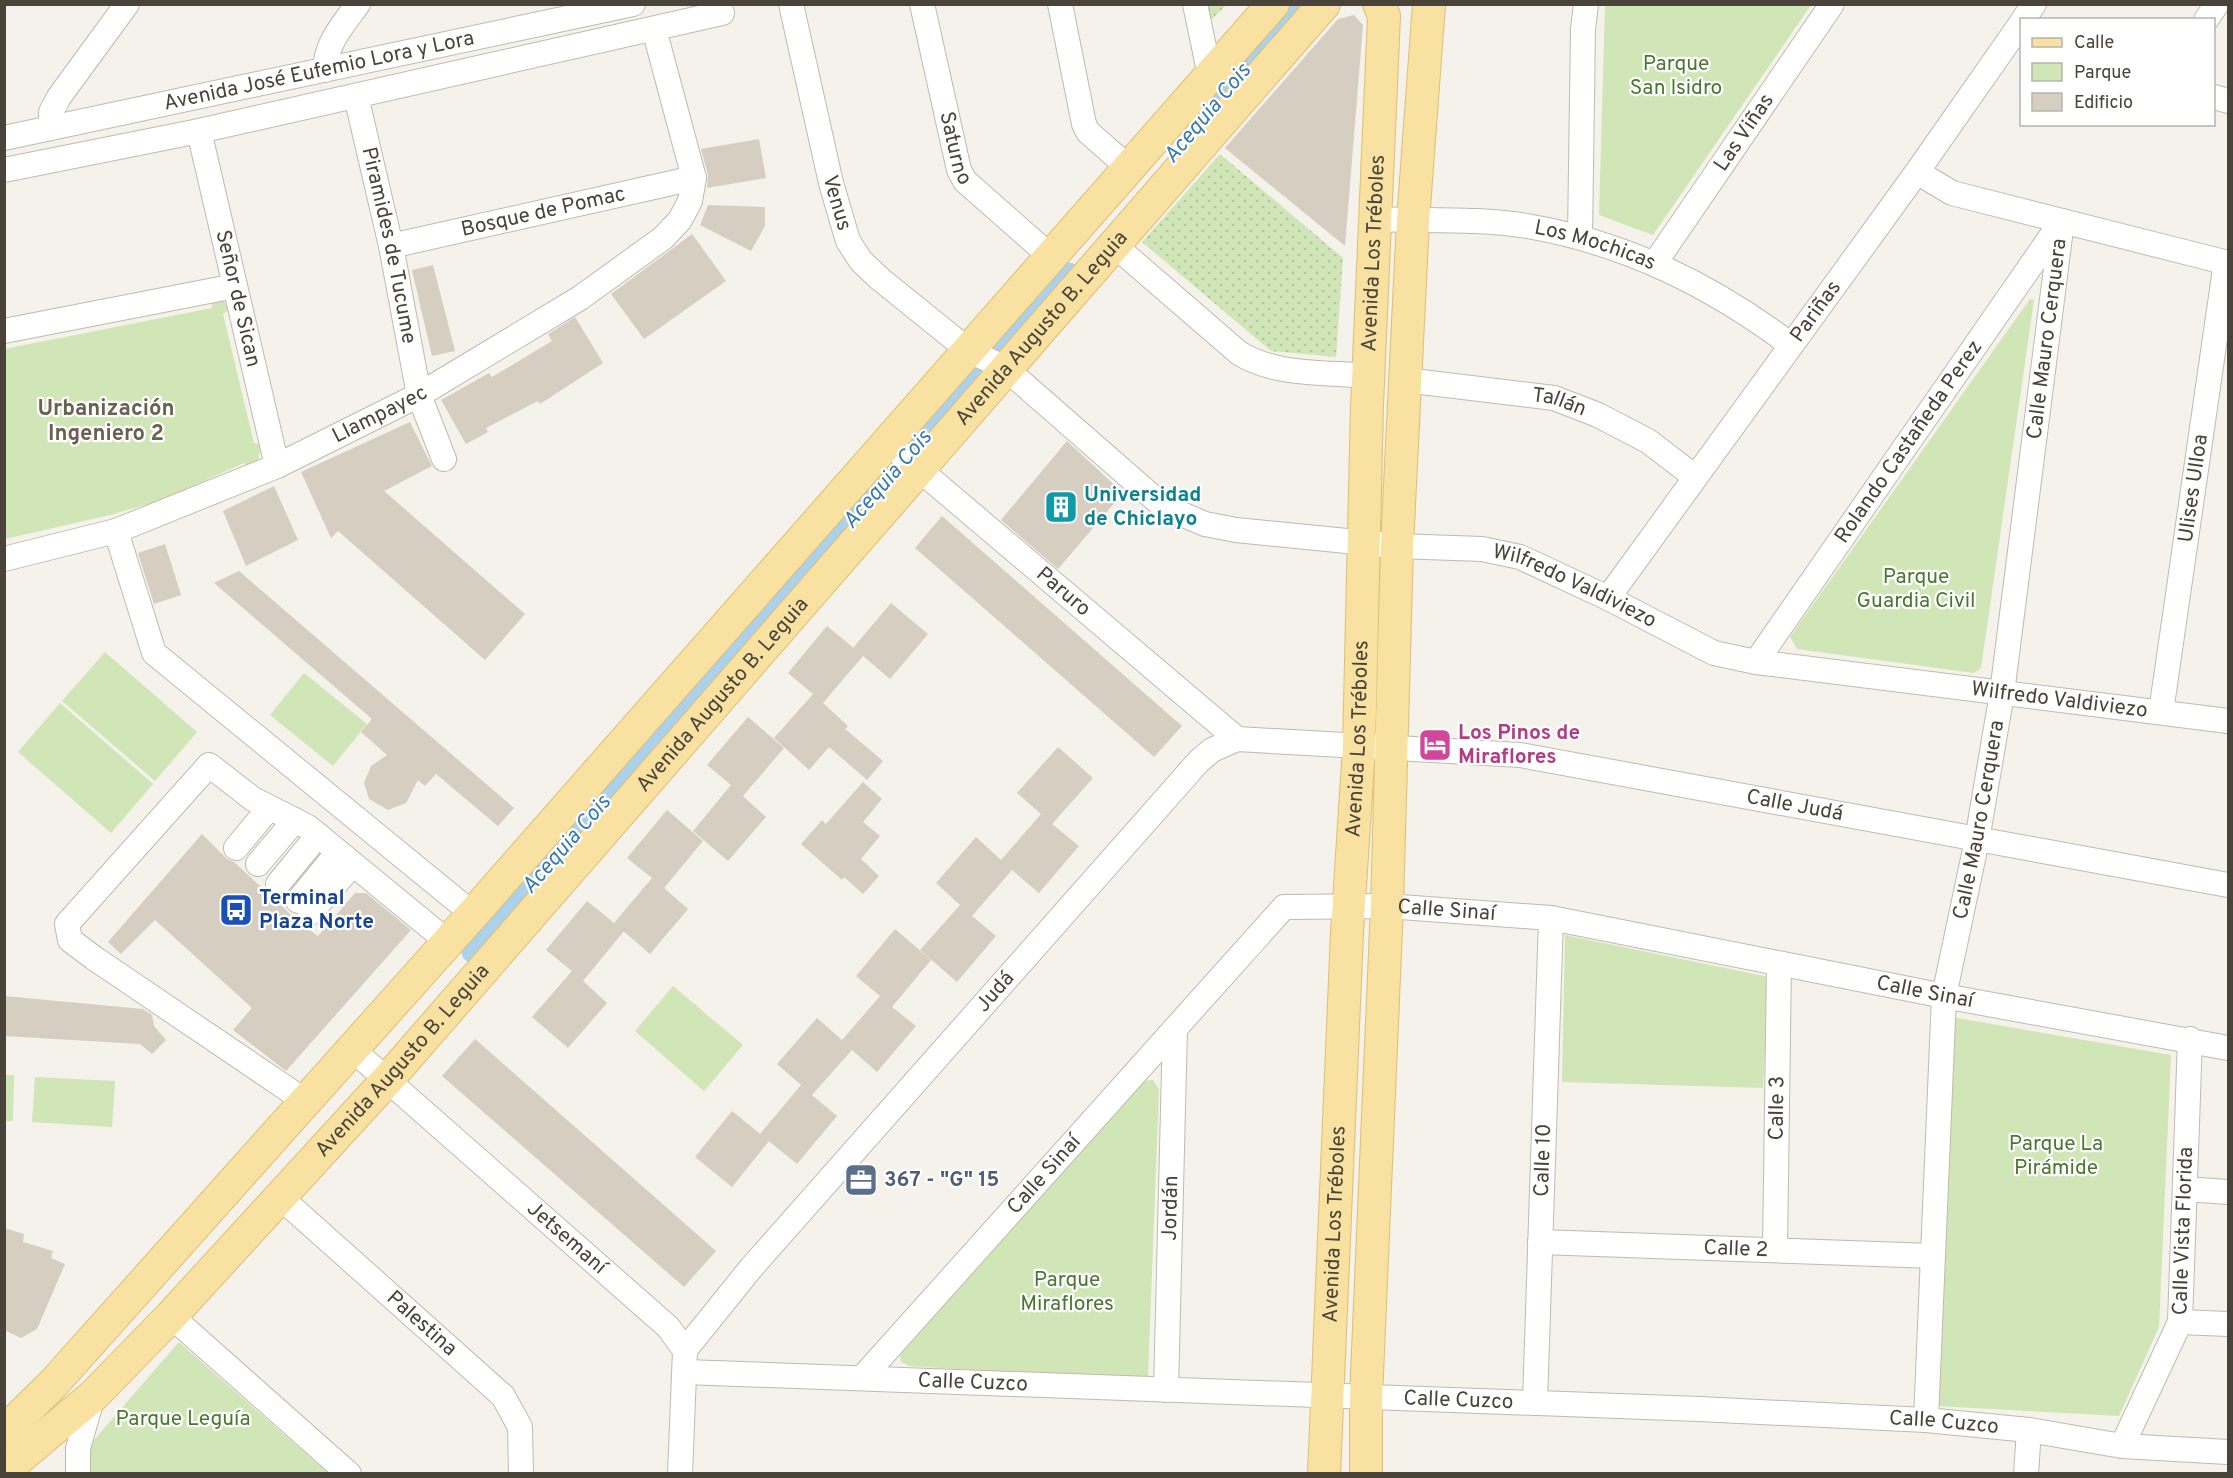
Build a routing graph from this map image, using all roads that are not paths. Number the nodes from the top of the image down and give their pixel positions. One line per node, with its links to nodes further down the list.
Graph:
1 (127, 4): 25 (street)
2 (358, 4): 22 (street)
3 (633, 4): 16 (street, Avenida José Eufemio Lora y Lora)
4 (792, 4): 44 (street, Venus)
5 (922, 4): 38 (street, Saturno)
6 (1060, 4): 28 (street)
7 (1195, 4): 23 (street)
8 (1273, 4): 23 (main road, Avenida Augusto B. Leguia)
9 (1324, 4): 36 (main road, Avenida Augusto B. Leguia)
10 (1379, 4): 32 (main road, Avenida Los Tréboles)
11 (1429, 4): 33 (main road, Avenida Los Tréboles)
12 (1586, 4): 35 (street)
13 (1832, 4): 39 (street, Las Viñas)
14 (2034, 4): 18 (street, Pariñas)
15 (2217, 4): 19 (street)
16 (599, 7): 22 (street, Avenida José Eufemio Lora y Lora)
17 (722, 13): 20 (street)
18 (2026, 18)
19 (2207, 18)
20 (654, 28): 24 (street); 31 (street)
21 (2019, 30): 30 (street, Pariñas)
22 (325, 70): 25 (street, Avenida José Eufemio Lora y Lora)
23 (1210, 75): 28 (main road, Avenida Augusto B. Leguia)
24 (356, 96): 26 (street); 37 (street, Piramides de Tucume)
25 (51, 128): 27 (street, Avenida José Eufemio Lora y Lora)
26 (198, 131): 29 (street); 41 (street, Señor de Sican)
27 (4, 138)
28 (1129, 168): 38 (main road, Avenida Augusto B. Leguia)
29 (4, 170)
30 (1917, 172): 34 (street); 43 (street, Pariñas)
31 (694, 178): 37 (street, Bosque de Pomac); 48 (street, Llampayec)
32 (1376, 219): 33 (street, Los Mochicas); 46 (main road, Avenida Los Tréboles)
33 (1413, 221): 35 (street, Los Mochicas); 47 (main road, Avenida Los Tréboles)
34 (2062, 221): 40 (street); 59 (street, Rolando Castañeda Perez); 60 (street, Calle Mauro Cerquera)
35 (1580, 237): 39 (street, Los Mochicas)
36 (1114, 245): 45 (main road, Avenida Augusto B. Leguia); 46 (street)
37 (391, 246): 48 (street, Piramides de Tucume)
38 (1050, 256): 44 (main road, Avenida Augusto B. Leguia)
39 (1655, 263): 43 (street, Los Mochicas)
40 (2228, 263): 61 (street, Ulises Ulloa)
41 (235, 286): 42 (street); 51 (street, Señor de Sican)
42 (4, 331)
43 (1791, 345): 53 (street, Pariñas)
44 (968, 351): 45 (street, Wilfredo Valdiviezo); 49 (main road, Avenida Augusto B. Leguia)
45 (1004, 368): 52 (main road, Avenida Augusto B. Leguia); 55 (street, Wilfredo Valdiviezo)
46 (1368, 376): 55 (main road, Avenida Los Tréboles)
47 (1405, 380): 53 (street, Tallán); 56 (main road, Avenida Los Tréboles)
48 (419, 395): 50 (street, Piramides de Tucume); 51 (street, Llampayec)
49 (889, 444): 52 (street, Paruro); 72 (main road, Avenida Augusto B. Leguia)
50 (444, 459)
51 (277, 466): 54 (street, Llampayec)
52 (917, 468): 63 (street, Paruro); 76 (main road, Avenida Augusto B. Leguia)
53 (1695, 477): 58 (street, Pariñas)
54 (116, 531): 57 (street, Llampayec); 72 (street)
55 (1362, 543): 56 (street, Wilfredo Valdiviezo); 64 (main road, Avenida Los Tréboles)
56 (1397, 546): 58 (street, Wilfredo Valdiviezo); 65 (main road, Avenida Los Tréboles)
57 (4, 559)
58 (1608, 598): 59 (street, Wilfredo Valdiviezo)
59 (1756, 662): 60 (street, Wilfredo Valdiviezo)
60 (2002, 693): 61 (street, Wilfredo Valdiviezo); 67 (street, Calle Mauro Cerquera)
61 (2161, 712): 62 (street, Wilfredo Valdiviezo)
62 (2229, 721)
63 (1237, 739): 64 (street, Judá); 93 (street, Judá)
64 (1359, 747): 65 (street, Calle Judá); 71 (main road, Avenida Los Tréboles)
65 (1390, 748): 67 (street, Calle Judá); 70 (main road, Avenida Los Tréboles)
66 (276, 811): 66 (street); 68 (street); 83 (street)
67 (1977, 840): 69 (street, Calle Judá); 77 (street, Calle Mauro Cerquera)
68 (335, 849): 68 (street); 74 (street)
69 (2229, 885)
70 (1388, 906): 71 (street, Calle Sinaí); 73 (street, Calle Sinaí); 98 (main road, Avenida Los Tréboles)
71 (1349, 908): 78 (street, Calle Sinaí); 97 (main road, Avenida Los Tréboles)
72 (473, 914): 74 (main road, Avenida Augusto B. Leguia)
73 (1551, 918): 75 (street, Calle Sinaí); 87 (street, Calle 10)
74 (448, 942): 76 (main road); 81 (main road, Avenida Augusto B. Leguia)
75 (1779, 964): 77 (street, Calle Sinaí); 88 (street, Calle 3)
76 (481, 971): 82 (main road, Avenida Augusto B. Leguia)
77 (1944, 996): 79 (street, Calle Sinaí); 89 (street, Calle Mauro Cerquera)
78 (1175, 1029): 94 (street, Calle Sinaí); 95 (street, Jordán)
79 (2190, 1040): 80 (street, Calle Sinaí); 84 (street, Calle Vista Florida)
80 (2229, 1048)
81 (352, 1049): 82 (street, Jetsemaní); 83 (main road, Avenida Augusto B. Leguia)
82 (388, 1079): 86 (main road, Avenida Augusto B. Leguia); 93 (street, Jetsemaní)
83 (305, 1101): 102 (main road, Avenida Augusto B. Leguia)
84 (2185, 1189): 85 (street); 91 (street, Calle Vista Florida)
85 (2229, 1192)
86 (280, 1197): 90 (main road, Avenida Augusto B. Leguia); 108 (street, Palestina)
87 (1540, 1242): 88 (street, Calle 2); 99 (street, Calle 10)
88 (1775, 1250): 89 (street, Calle 2)
89 (1933, 1256): 100 (street, Calle Mauro Cerquera)
90 (171, 1316): 96 (main road, Avenida Augusto B. Leguia); 107 (street)
91 (2180, 1322): 92 (street); 103 (street, Calle Vista Florida)
92 (2229, 1323)
93 (685, 1361): 94 (street, Calle Cuzco); 109 (street)
94 (862, 1378): 95 (street, Calle Cuzco)
95 (1166, 1390): 97 (street, Calle Cuzco)
96 (93, 1396): 105 (main road, Avenida Augusto B. Leguia); 106 (street)
97 (1326, 1397): 98 (street, Calle Cuzco); 110 (main road, Avenida Los Tréboles)
98 (1366, 1398): 99 (street, Calle Cuzco); 111 (main road, Avenida Los Tréboles)
99 (1535, 1403): 100 (street, Calle Cuzco)
100 (1926, 1420): 101 (street, Calle Cuzco)
101 (2029, 1430): 103 (street, Calle Cuzco); 112 (street)
102 (4, 1432)
103 (2122, 1446): 104 (street, Calle Cuzco)
104 (2229, 1452)
105 (7, 1473)
106 (78, 1473)
107 (349, 1473)
108 (521, 1473)
109 (680, 1473)
110 (1324, 1473)
111 (1366, 1473)
112 (2026, 1473)

